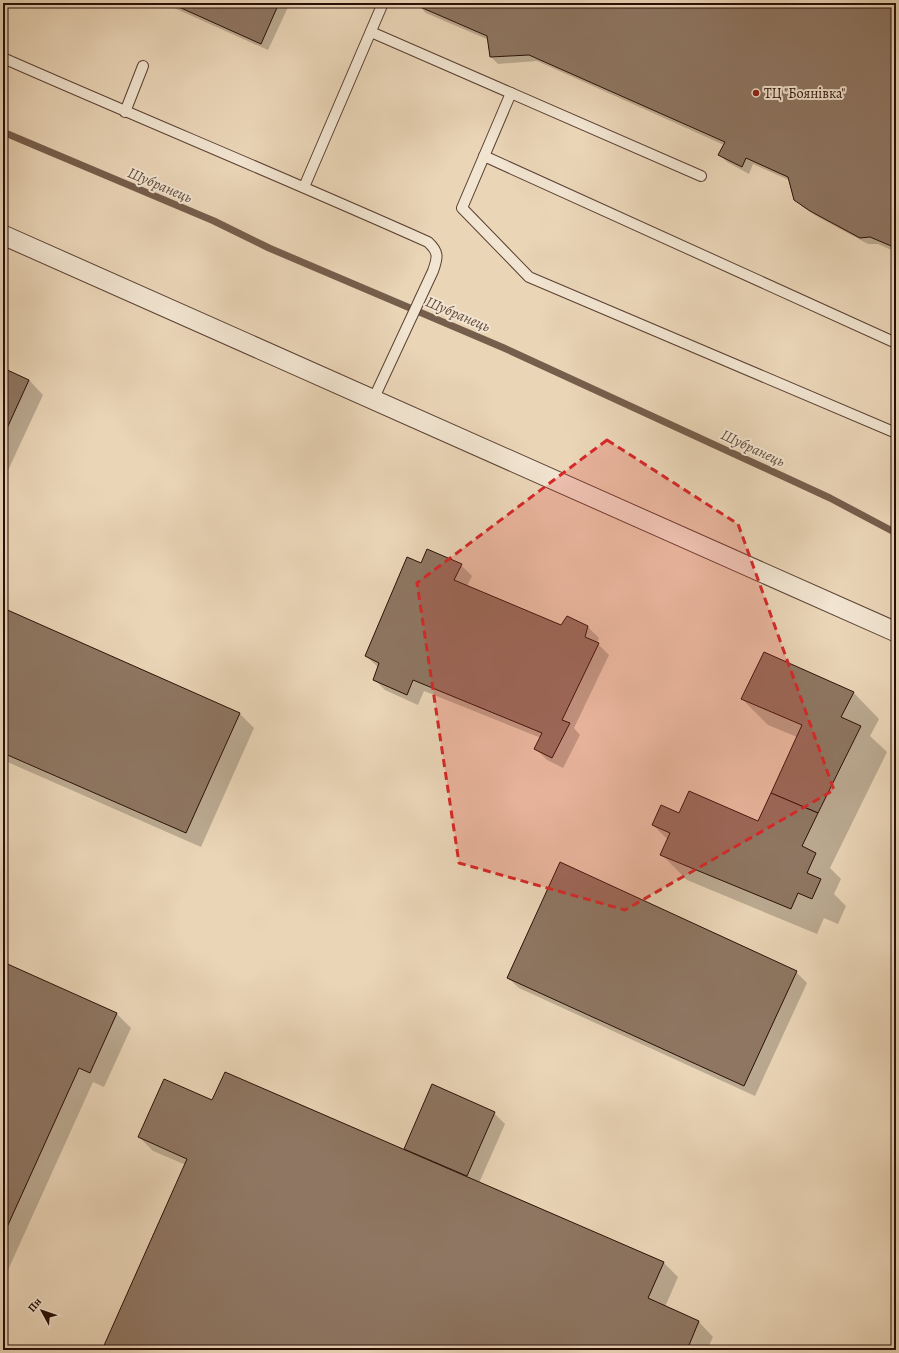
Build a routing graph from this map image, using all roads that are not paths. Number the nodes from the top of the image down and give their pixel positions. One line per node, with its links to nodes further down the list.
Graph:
1 (383, 3): 2 (lane)
2 (371, 32): 5 (lane); 9 (lane)
3 (3, 58): 6 (lane)
4 (144, 66): 6 (lane)
5 (510, 93): 7 (lane); 8 (lane)
6 (125, 112): 9 (lane)
7 (484, 156): 11 (lane); 13 (lane)
8 (701, 176)
9 (304, 187): 12 (lane)
10 (3, 235): 12 (street)
11 (896, 343)
12 (373, 400): 14 (street)
13 (896, 433)
14 (896, 632)

